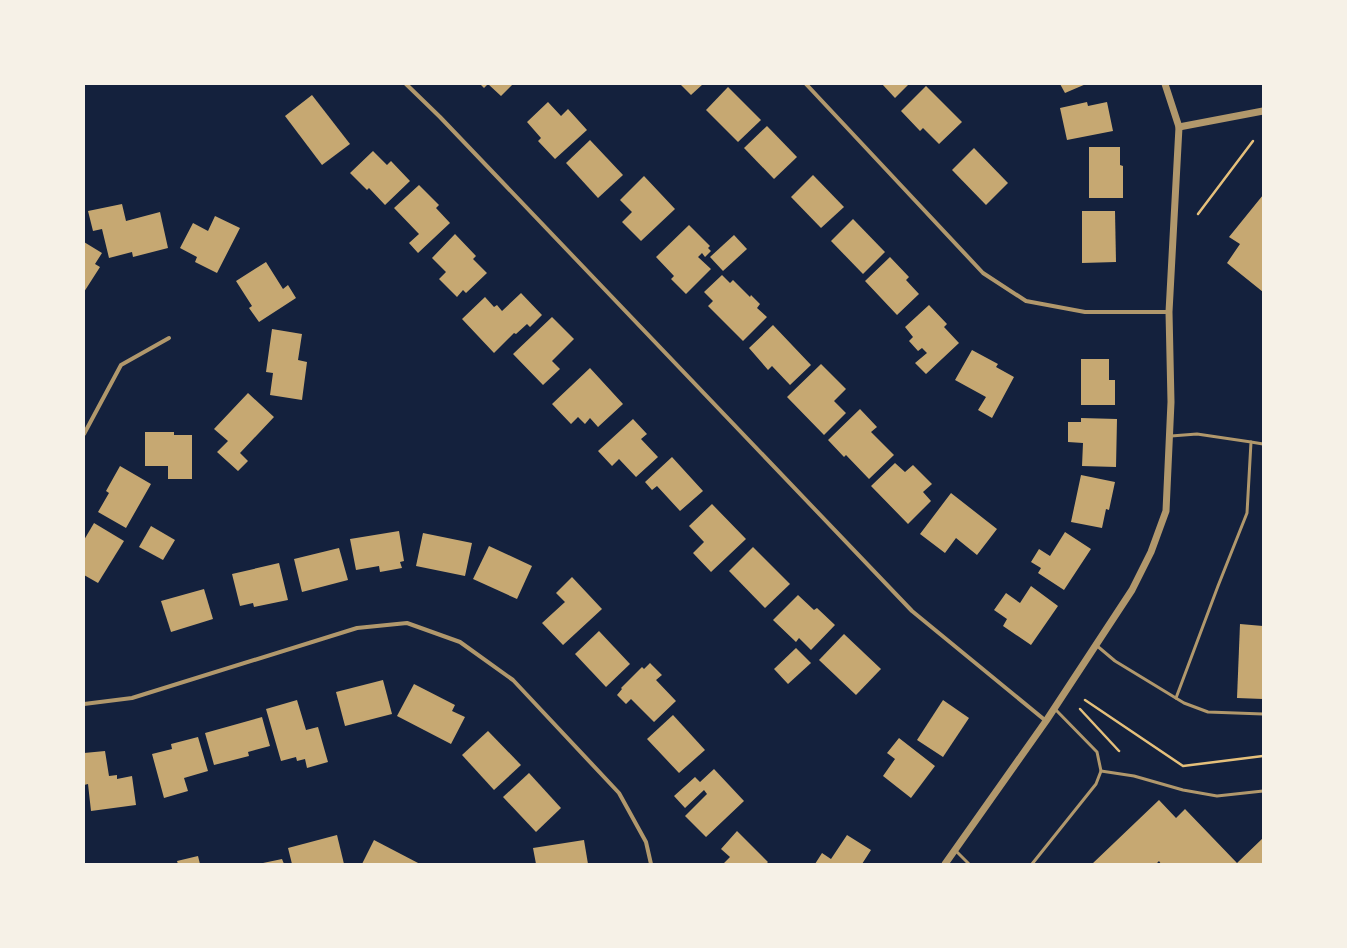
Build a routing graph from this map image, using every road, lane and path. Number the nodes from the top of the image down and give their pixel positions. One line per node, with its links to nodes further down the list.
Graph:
1 (406, 84): 21 (street)
2 (806, 84): 8 (street)
3 (1165, 84): 5 (street)
4 (1263, 111): 5 (street)
5 (1179, 127): 8 (street)
6 (1253, 141): 7 (path)
7 (1198, 214)
8 (1169, 312): 11 (street)
9 (169, 338): 10 (street)
10 (84, 434)
11 (1170, 436): 12 (lane); 14 (street)
12 (1251, 442): 13 (lane); 15 (lane)
13 (1263, 444)
14 (1096, 645): 15 (lane); 18 (street)
15 (1176, 698): 20 (lane)
16 (1086, 700): 23 (path)
17 (84, 704): 27 (street)
18 (1055, 708): 21 (street); 24 (lane)
19 (1080, 709): 22 (path)
20 (1263, 714)
21 (1046, 721): 26 (street)
22 (1119, 751)
23 (1263, 756)
24 (1101, 771): 25 (lane); 30 (lane)
25 (1263, 792)
26 (955, 850): 28 (street); 29 (lane)
27 (651, 864)
28 (945, 864)
29 (969, 864)
30 (1032, 864)

